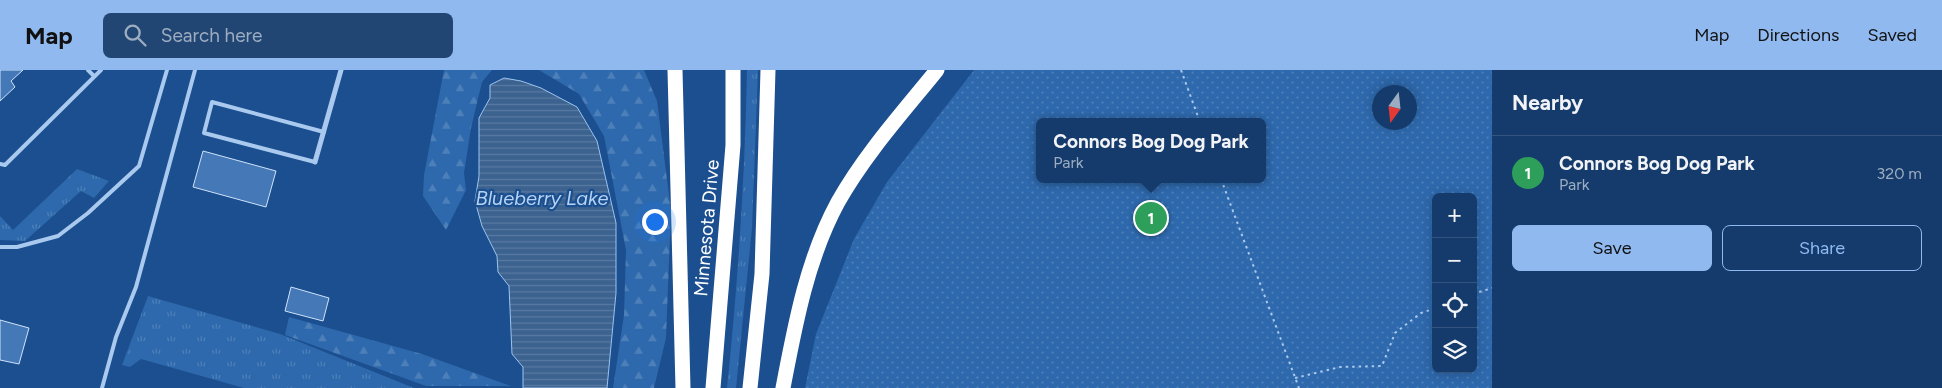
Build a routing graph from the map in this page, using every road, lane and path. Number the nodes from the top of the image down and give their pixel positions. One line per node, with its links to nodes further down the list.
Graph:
1 (88, 70): 11 (lane)
2 (101, 70): 11 (lane)
3 (167, 70): 17 (lane)
4 (195, 70): 22 (lane)
5 (341, 70): 13 (street)
6 (675, 70): 23 (highway)
7 (733, 70): 24 (highway, Minnesota Drive)
8 (768, 70): 25 (highway)
9 (937, 70): 26 (highway)
10 (1181, 70): 12 (path)
11 (94, 76): 15 (lane)
12 (1199, 118)
13 (324, 132): 14 (street); 14 (lane)
14 (315, 162)
15 (0, 164)
16 (1223, 183): 21 (path)
17 (0, 247)
18 (1492, 288): 19 (path)
19 (1477, 293)
20 (1432, 309): 21 (path)
21 (1295, 378): 27 (path)
22 (102, 388)
23 (683, 388)
24 (713, 388)
25 (750, 388)
26 (783, 388)
27 (1299, 388)

